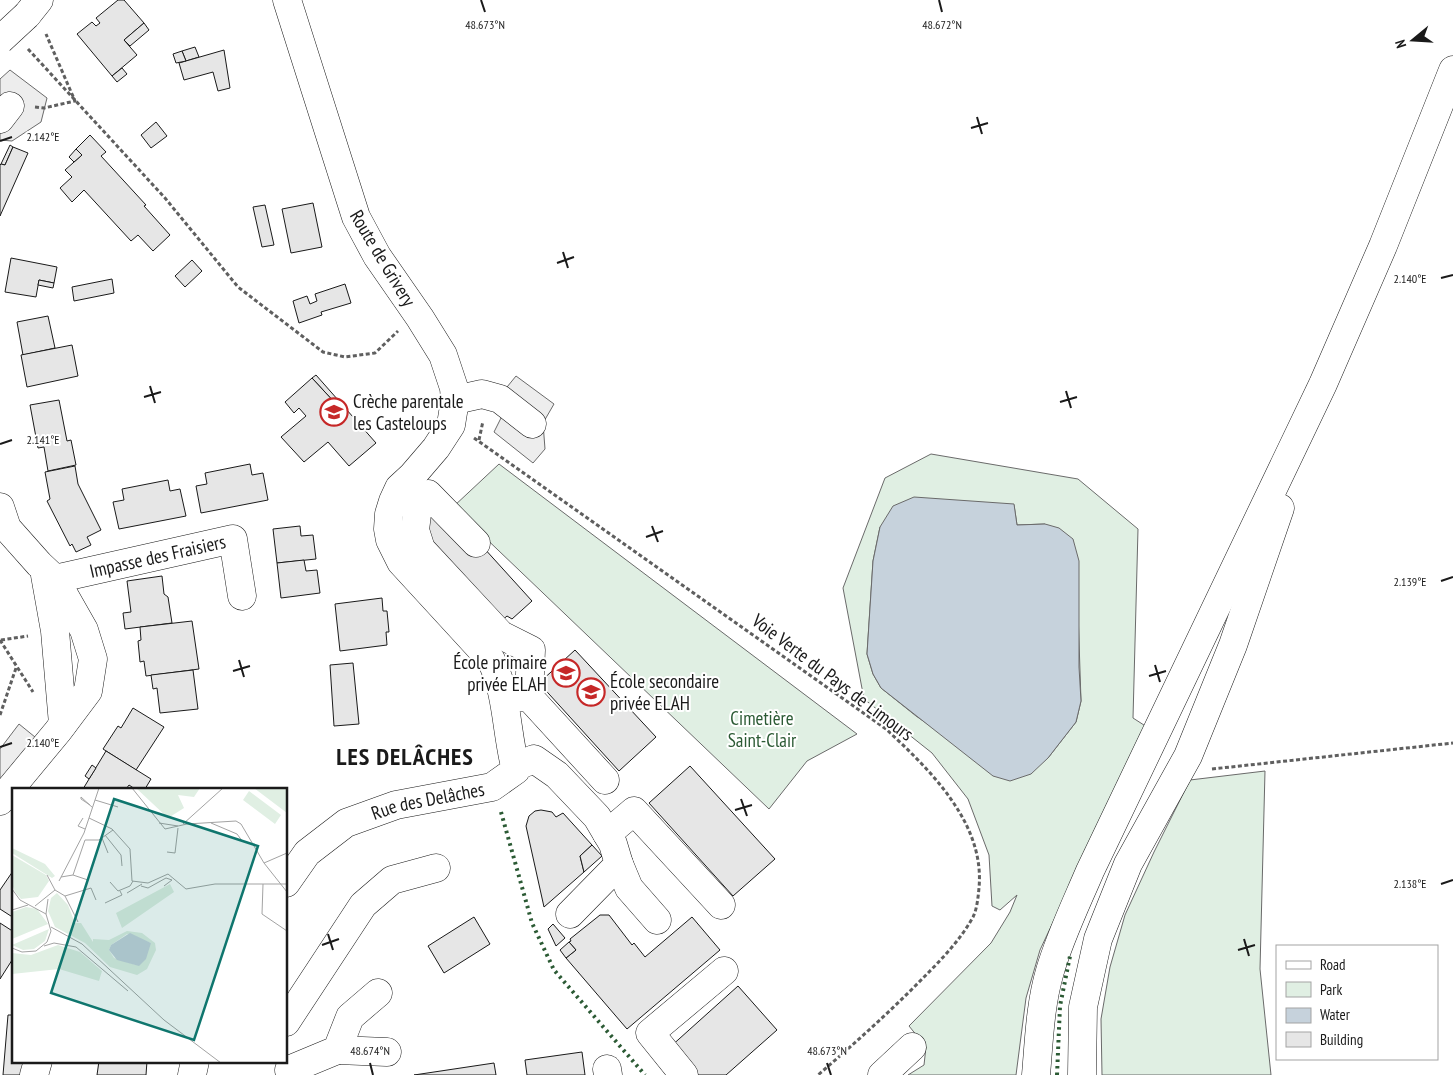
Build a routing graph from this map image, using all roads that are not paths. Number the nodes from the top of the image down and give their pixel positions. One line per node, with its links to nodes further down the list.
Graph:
1 (287, 0): 6 (main road, Route de Grivery)
2 (32, 8): 3 (main road, bridge)
3 (12, 42)
4 (1453, 70): 5 (main road)
5 (1323, 384): 38 (main road); 39 (main road)
6 (453, 413): 7 (main road); 13 (main road)
7 (532, 424)
8 (0, 506): 11 (main road)
9 (0, 540): 11 (main road)
10 (476, 543): 13 (main road)
11 (46, 571): 12 (main road, Impasse des Fraisiers); 14 (main road); 14 (main road)
12 (242, 596)
13 (516, 698): 15 (main road); 16 (main road)
14 (61, 727): 17 (main road)
15 (515, 767): 18 (main road); 21 (main road, Rue des Delâches)
16 (605, 780)
17 (0, 801)
18 (607, 834): 19 (main road); 22 (main road)
19 (619, 864): 23 (main road); 24 (main road)
20 (436, 868): 27 (main road)
21 (288, 880)
22 (721, 905)
23 (570, 914)
24 (657, 920)
25 (724, 972): 36 (main road)
26 (378, 993): 29 (main road)
27 (288, 1019)
28 (912, 1047): 37 (main road)
29 (336, 1050): 30 (main road); 33 (main road)
30 (387, 1052)
31 (38, 1062): 34 (main road)
32 (195, 1062): 35 (main road)
33 (287, 1069)
34 (34, 1075)
35 (192, 1075)
36 (684, 1075)
37 (882, 1075)
38 (1036, 1075)
39 (1082, 1075)

